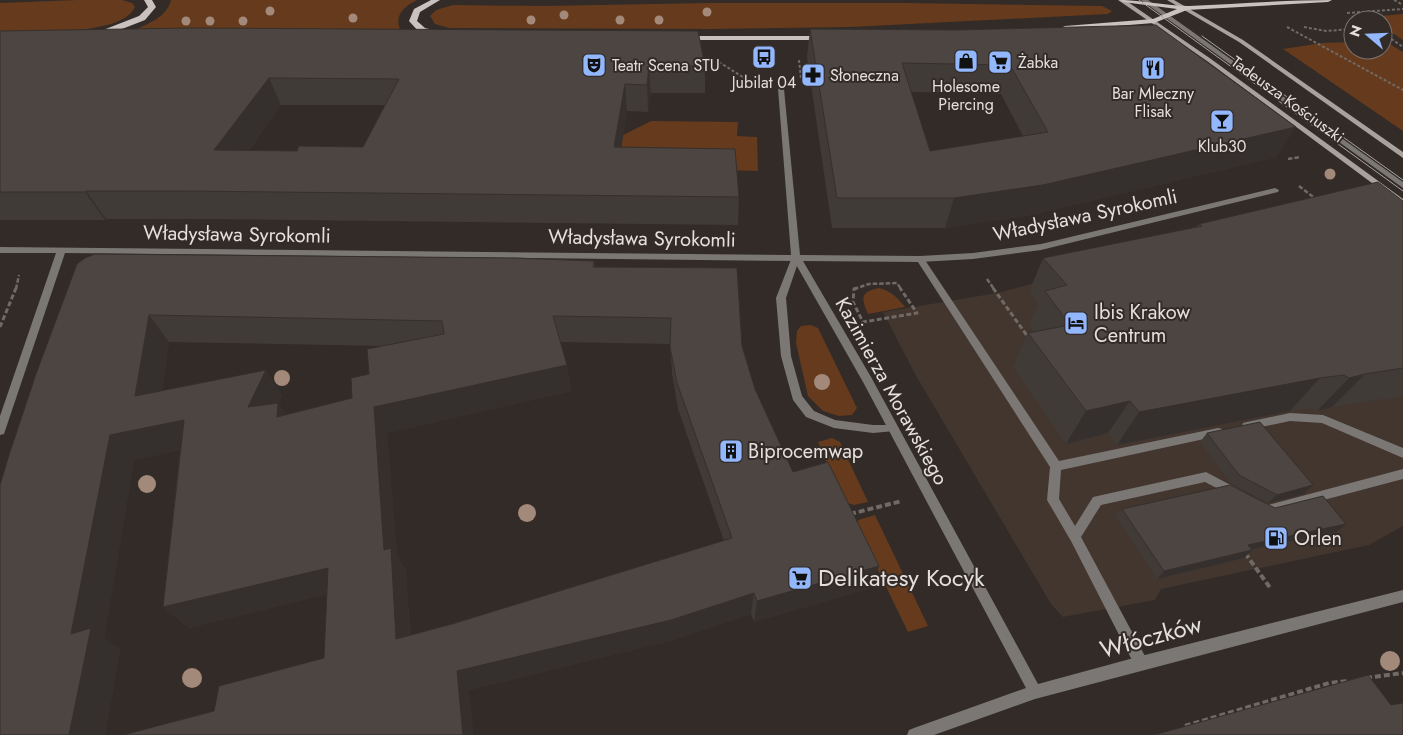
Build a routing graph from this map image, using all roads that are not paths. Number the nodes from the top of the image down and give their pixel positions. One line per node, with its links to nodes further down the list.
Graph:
1 (148, 0): 11 (main road)
2 (436, 0): 12 (main road)
3 (1122, 0): 6 (main road); 9 (street, Tadeusza Kościuszki)
4 (1170, 0): 7 (street, Tadeusza Kościuszki)
5 (1328, 0): 7 (main road)
6 (1146, 2): 7 (main road); 8 (street)
7 (1186, 8): 8 (main road); 16 (street, Tadeusza Kościuszki)
8 (1166, 16): 9 (main road); 17 (street)
9 (1154, 21): 10 (main road); 19 (street, Tadeusza Kościuszki)
10 (1058, 29)
11 (91, 37)
12 (415, 37)
13 (671, 38): 14 (main road)
14 (833, 38)
15 (781, 89): 22 (street, Kazimierza Morawskiego)
16 (1403, 156)
17 (1403, 186)
18 (1275, 190): 23 (street, Władysława Syrokomli)
19 (1403, 203)
20 (0, 250): 21 (street, Władysława Syrokomli)
21 (62, 250): 22 (street, Władysława Syrokomli); 25 (street)
22 (796, 257): 23 (street, Władysława Syrokomli); 24 (street, Kazimierza Morawskiego); 24 (street)
23 (920, 259): 27 (street)
24 (891, 428): 32 (street, Kazimierza Morawskiego)
25 (0, 431)
26 (1403, 453): 27 (street)
27 (1056, 466): 29 (street)
28 (1403, 474): 29 (street)
29 (1075, 537): 31 (street)
30 (1403, 596): 31 (street, Włóczków)
31 (1141, 663): 32 (street, Włóczków)
32 (1035, 692): 33 (street, Włóczków)
33 (914, 735)

